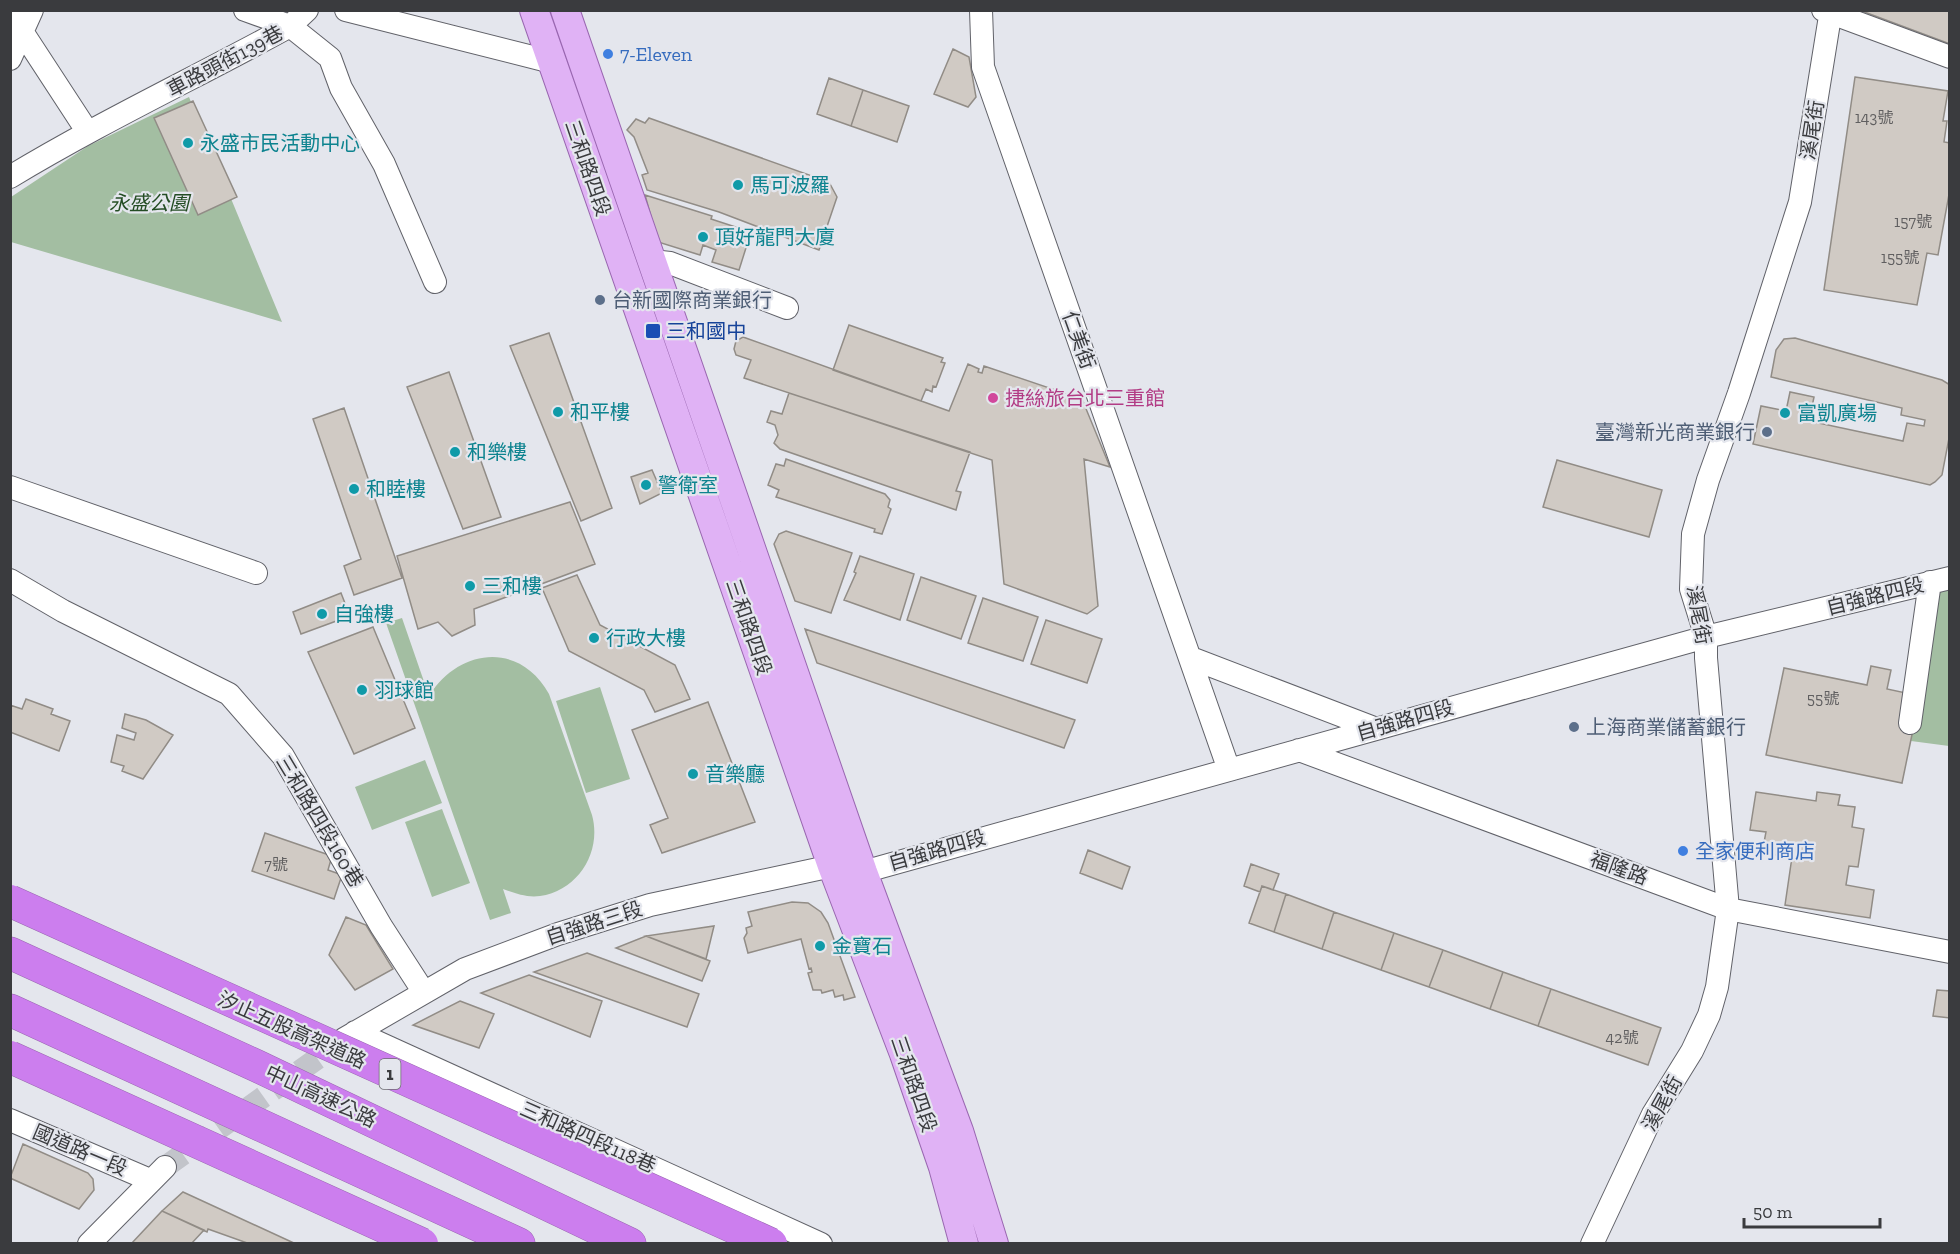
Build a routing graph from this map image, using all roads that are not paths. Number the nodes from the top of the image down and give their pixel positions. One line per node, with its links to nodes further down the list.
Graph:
1 (32, 10): 11 (street)
2 (245, 10): 10 (street)
3 (307, 10): 10 (street)
4 (346, 10): 14 (street)
5 (534, 10): 14 (main road, 三和路四段)
6 (565, 10): 17 (main road, 三和路四段)
7 (981, 10): 25 (street, 仁美街)
8 (1828, 11): 12 (street); 24 (street, 溪尾街)
9 (10, 13): 11 (street)
10 (290, 26): 15 (street, 車路頭街139巷); 18 (street, 車路頭街139巷)
11 (24, 32): 13 (street); 15 (street)
12 (1950, 57)
13 (10, 59)
14 (552, 62): 30 (main road, 三和路四段)
15 (87, 131): 16 (street, 車路頭街139巷)
16 (10, 177)
17 (652, 261): 19 (street); 31 (main road, 三和路四段)
18 (435, 282)
19 (787, 308)
20 (10, 487): 21 (street)
21 (256, 573)
22 (10, 580): 36 (street, 三和路四段160巷)
23 (1940, 580): 24 (street, 自強路四段); 26 (street)
24 (1706, 637): 27 (street, 自強路四段); 33 (street, 溪尾街)
25 (1191, 658): 27 (street); 29 (street, 仁美街)
26 (1910, 723)
27 (1374, 728): 28 (street, 自強路四段)
28 (1299, 750): 29 (street, 自強路四段); 33 (street, 福隆路)
29 (1228, 770): 31 (street, 自強路四段)
30 (832, 866): 31 (street, 自強路三段); 36 (street, 自強路三段); 47 (main road, 三和路四段)
31 (863, 872): 48 (main road, 三和路四段)
32 (10, 901): 45 (highway, 汐止五股高架道路 / 1, bridge)
33 (1728, 909): 35 (street, 福隆路); 49 (street, 溪尾街)
34 (10, 952): 44 (highway, 中山高速公路)
35 (1950, 952)
36 (423, 991): 38 (street, 自強路三段)
37 (10, 1010): 43 (highway)
38 (350, 1035): 46 (street, 三和路四段118巷)
39 (10, 1057): 42 (highway, bridge)
40 (10, 1120): 41 (street, 國道路一段)
41 (89, 1244)
42 (422, 1244)
43 (519, 1244)
44 (630, 1244)
45 (771, 1244)
46 (821, 1244)
47 (964, 1244)
48 (994, 1244)
49 (1592, 1244)

